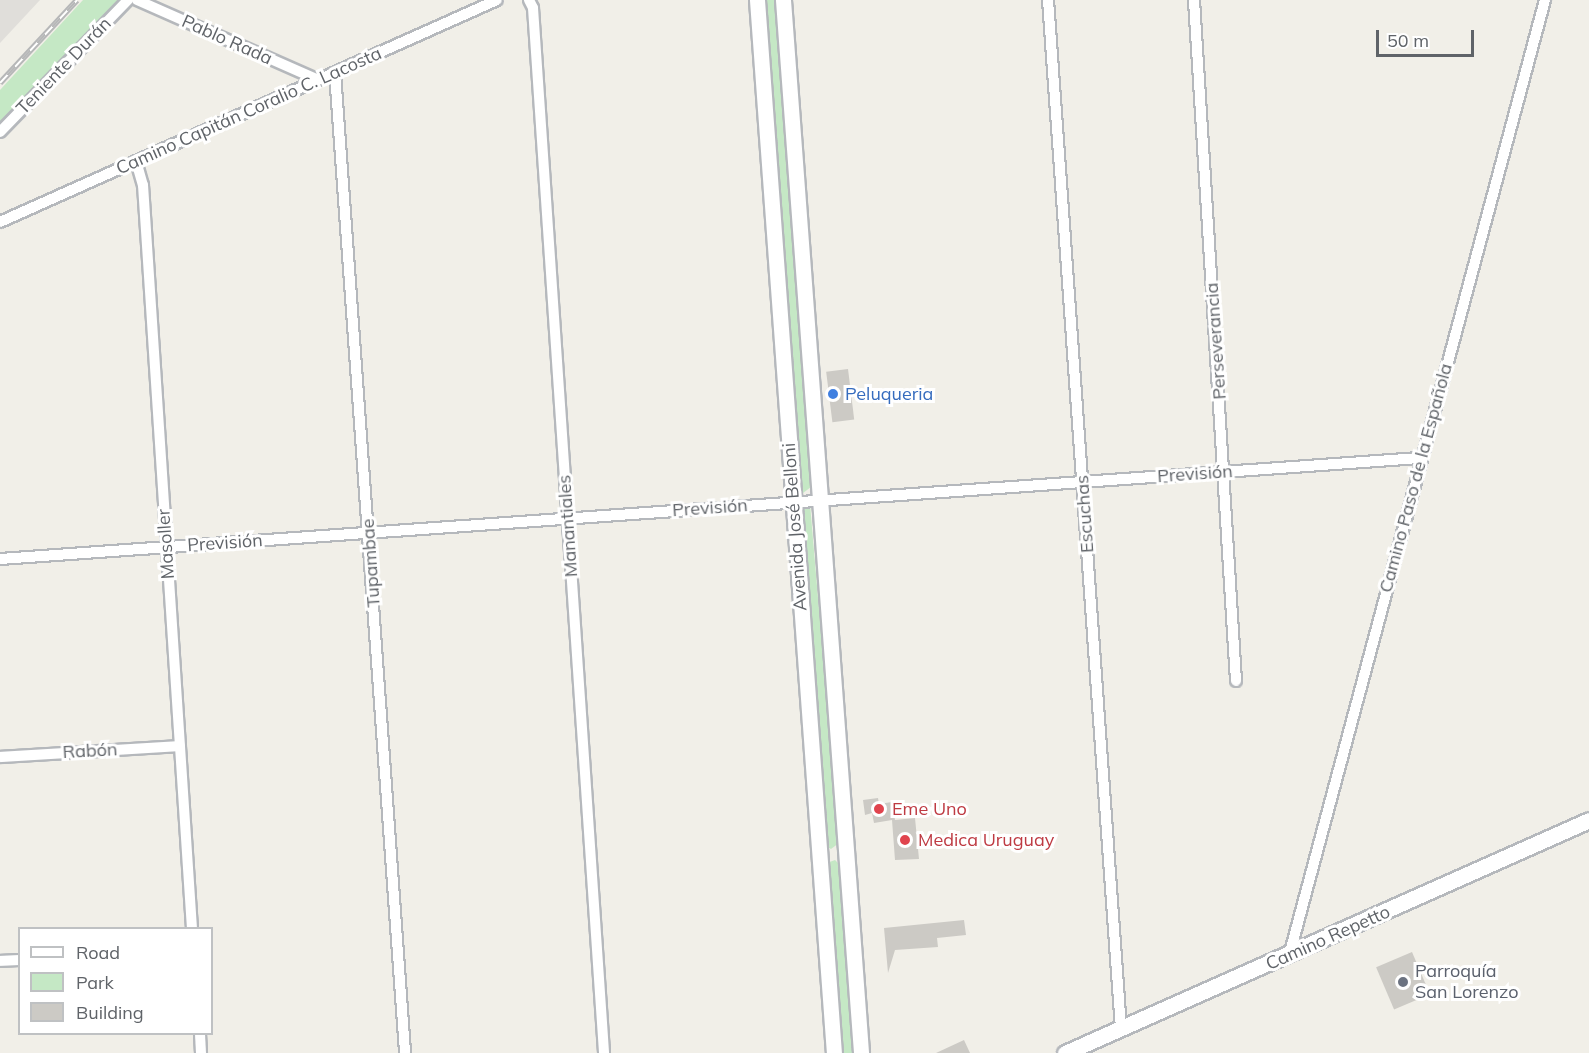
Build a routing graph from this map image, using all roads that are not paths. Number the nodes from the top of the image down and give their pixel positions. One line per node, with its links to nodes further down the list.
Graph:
1 (128, 0): 12 (street, Teniente Durán)
2 (137, 0): 11 (street, Pablo Rada)
3 (497, 0): 10 (street, Camino Capitán Coralio C. Lacosta)
4 (529, 0): 20 (street, Manantiales)
5 (757, 0): 19 (main road, Avenida José Belloni)
6 (783, 0): 18 (main road, Avenida José Belloni)
7 (1048, 0): 17 (street, Escuchas)
8 (1194, 0): 16 (street, Perseverancia)
9 (1545, 0): 15 (street, Camino Paso de la Española)
10 (335, 73): 11 (street, Camino Capitán Coralio C. Lacosta); 21 (street, Tupambae)
11 (318, 80): 13 (street, Camino Capitán Coralio C. Lacosta)
12 (0, 132)
13 (136, 161): 14 (street, Camino Capitán Coralio C. Lacosta); 22 (street, Masoller)
14 (0, 222)
15 (1420, 458): 16 (street, Previsión); 31 (street, Camino Paso de la Española)
16 (1224, 472): 17 (street, Previsión); 24 (street, Perseverancia)
17 (1083, 482): 18 (street, Previsión); 34 (street, Escuchas)
18 (820, 501): 19 (street, Previsión); 28 (main road, Avenida José Belloni)
19 (794, 503): 20 (street, Previsión); 29 (main road, Avenida José Belloni)
20 (567, 519): 21 (street, Previsión); 38 (street, Manantiales)
21 (369, 533): 22 (street, Previsión); 37 (street, Tupambae)
22 (166, 547): 23 (street, Previsión); 25 (street, Masoller)
23 (0, 559)
24 (1236, 681)
25 (180, 746): 26 (street, Rabón); 30 (street, Masoller)
26 (0, 757)
27 (1589, 820): 31 (main road, Camino Repetto)
28 (846, 854): 29 (main road); 40 (main road, Avenida José Belloni)
29 (819, 857): 39 (main road, Avenida José Belloni)
30 (192, 927)
31 (1289, 956): 34 (main road, Camino Repetto)
32 (18, 960): 33 (street)
33 (0, 961)
34 (1121, 1029): 41 (main road, Camino Repetto)
35 (200, 1035): 36 (street)
36 (201, 1053)
37 (405, 1053)
38 (604, 1053)
39 (834, 1053)
40 (861, 1053)
41 (1065, 1053)

